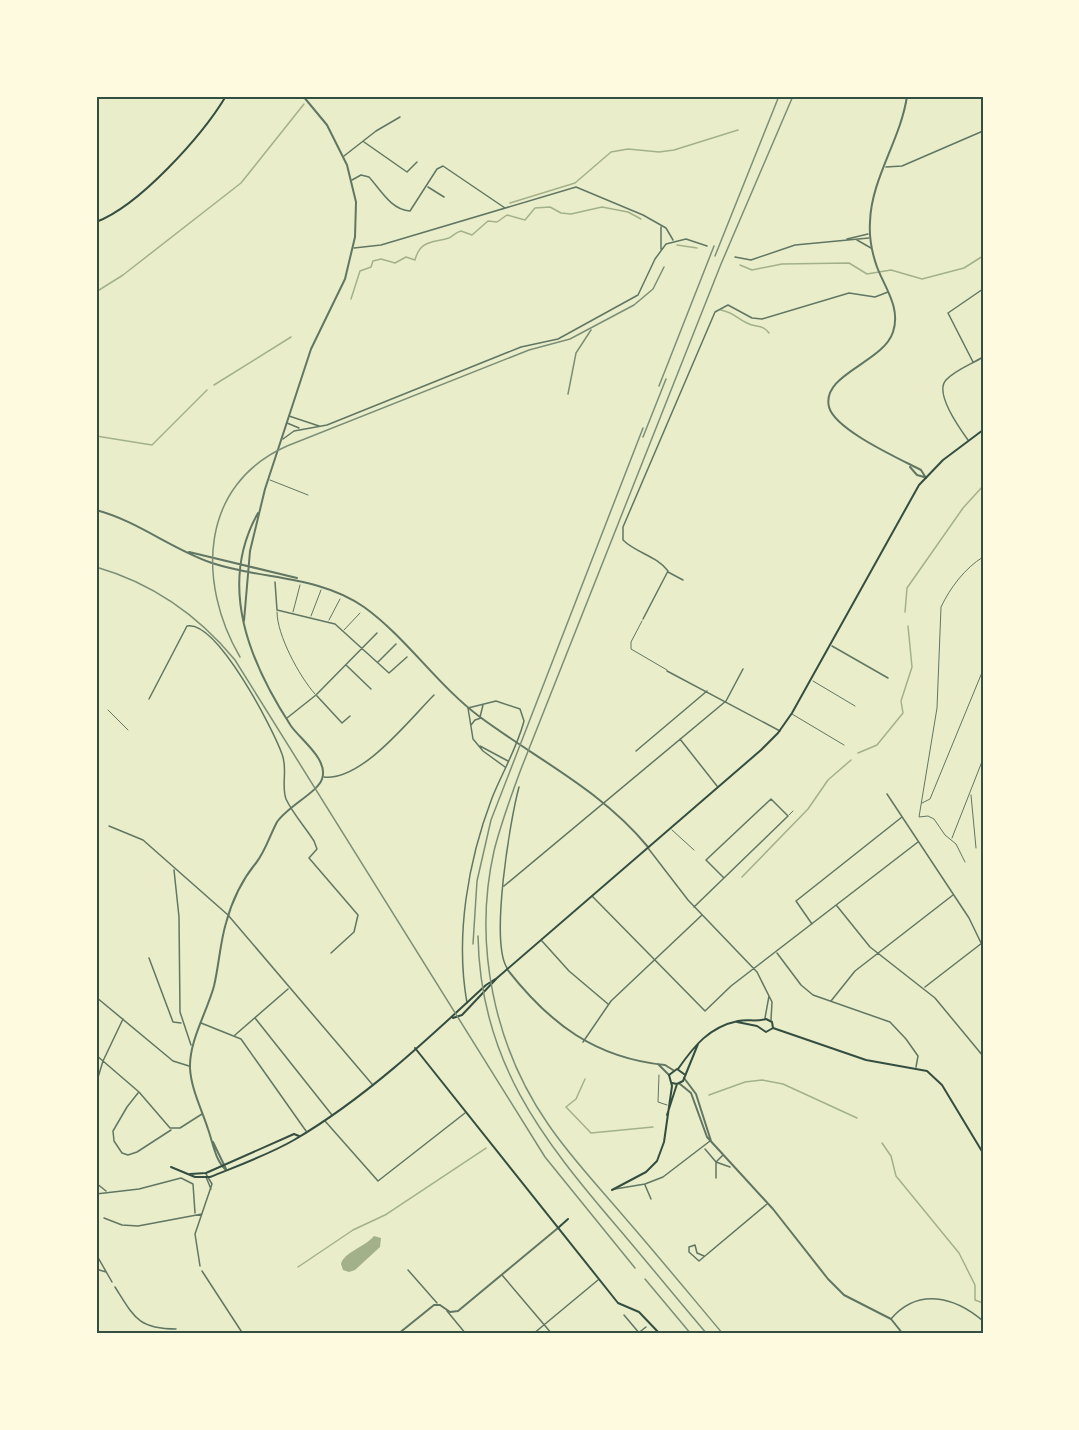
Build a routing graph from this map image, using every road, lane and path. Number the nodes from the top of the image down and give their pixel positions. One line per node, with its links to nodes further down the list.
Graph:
1 (226, 96): 14 (main road)
2 (303, 96): 7 (street)
3 (907, 96): 9 (street)
4 (400, 117): 6 (street)
5 (983, 131): 9 (street)
6 (363, 141): 7 (street); 8 (street)
7 (344, 156): 10 (street)
8 (417, 162)
9 (886, 167): 16 (street)
10 (352, 180): 11 (street); 22 (street)
11 (427, 186): 12 (street); 13 (street)
12 (444, 197)
13 (505, 209): 15 (street); 22 (street)
14 (96, 222)
15 (662, 226): 20 (street); 24 (street)
16 (870, 234): 17 (street); 18 (street)
17 (870, 238): 19 (street); 23 (street)
18 (846, 239): 19 (street); 25 (street)
19 (857, 239): 23 (street)
20 (673, 241): 21 (street); 24 (street)
21 (707, 246)
22 (354, 248): 30 (street)
23 (872, 248): 27 (street)
24 (661, 249): 32 (street)
25 (735, 257)
26 (983, 289): 29 (street)
27 (888, 292): 37 (street); 49 (street)
28 (983, 357): 29 (street)
29 (974, 363): 36 (street)
30 (289, 416): 31 (street); 32 (street)
31 (286, 423): 33 (street); 35 (street)
32 (320, 426): 33 (street)
33 (303, 429): 35 (street)
34 (983, 430): 36 (main road)
35 (280, 441): 39 (street)
36 (969, 441): 38 (main road)
37 (908, 465): 38 (street); 38 (street)
38 (926, 478): 66 (main road)
39 (268, 479): 40 (lane); 42 (street)
40 (308, 495)
41 (96, 510): 43 (street)
42 (258, 513): 45 (street); 46 (street)
43 (186, 551): 45 (street); 47 (street)
44 (983, 557): 106 (lane)
45 (242, 565): 46 (street); 47 (street)
46 (248, 566): 48 (street); 50 (street)
47 (242, 570): 48 (street); 62 (street)
48 (248, 571): 50 (street); 62 (street)
49 (668, 572): 51 (street); 60 (street)
50 (299, 579): 84 (street)
51 (683, 580)
52 (275, 582): 56 (street)
53 (300, 585): 58 (lane)
54 (321, 590): 59 (lane)
55 (340, 599): 61 (lane)
56 (277, 610): 58 (street); 78 (lane)
57 (360, 613): 63 (lane)
58 (292, 614): 59 (street)
59 (310, 618): 61 (street)
60 (643, 619): 73 (lane)
61 (328, 622): 63 (street)
62 (243, 623): 88 (street)
63 (344, 630): 67 (street)
64 (377, 633): 67 (street)
65 (396, 644): 69 (street)
66 (830, 645): 74 (street); 75 (main road)
67 (362, 648): 69 (street); 70 (street)
68 (407, 657): 69 (street)
69 (377, 662)
70 (345, 665): 76 (street); 78 (street)
71 (743, 669): 81 (street)
72 (983, 670): 106 (lane)
73 (667, 671): 77 (street)
74 (888, 678)
75 (810, 680): 83 (lane); 86 (main road)
76 (371, 689)
77 (707, 691): 81 (street); 96 (street)
78 (316, 694): 87 (street); 88 (street)
79 (434, 695): 100 (street)
80 (149, 699): 107 (street)
81 (726, 701): 92 (street); 93 (street)
82 (484, 704): 84 (street); 89 (street); 98 (street)
83 (855, 706)
84 (468, 708): 89 (street); 90 (street)
85 (108, 710): 91 (lane)
86 (792, 713): 92 (main road); 95 (lane)
87 (350, 716)
88 (287, 718): 100 (street)
89 (481, 718): 90 (street); 105 (street)
90 (470, 726): 94 (street)
91 (128, 730)
92 (780, 731): 102 (main road)
93 (680, 739): 102 (street); 105 (street)
94 (477, 744): 98 (street); 99 (street)
95 (844, 745)
96 (636, 751)
97 (983, 759): 104 (lane)
98 (508, 761): 99 (street)
99 (505, 767): 147 (street)
100 (323, 777): 107 (street)
101 (519, 787): 123 (street)
102 (718, 787): 112 (main road)
103 (887, 794): 110 (street)
104 (969, 794): 113 (lane); 116 (lane)
105 (605, 803): 115 (street); 123 (street)
106 (922, 803): 113 (lane)
107 (291, 806): 118 (street); 128 (street)
108 (793, 811): 109 (lane)
109 (788, 816): 122 (street); 122 (street)
110 (903, 817): 114 (street); 130 (street)
111 (109, 826): 121 (street)
112 (671, 828): 115 (main road); 117 (lane)
113 (951, 840): 120 (lane)
114 (918, 842): 124 (street); 126 (street)
115 (648, 848): 125 (main road); 127 (street)
116 (976, 848)
117 (694, 850)
118 (313, 853): 119 (street); 135 (street)
119 (316, 856)
120 (965, 862)
121 (175, 869): 128 (street); 155 (street)
122 (724, 878): 127 (street)
123 (504, 886): 139 (street)
124 (953, 894): 132 (street); 136 (street)
125 (591, 895): 131 (main road); 138 (street)
126 (836, 905): 130 (street); 136 (street)
127 (694, 907): 129 (street)
128 (228, 915): 142 (street); 156 (street)
129 (702, 915): 138 (street); 140 (street)
130 (812, 924): 134 (street)
131 (540, 940): 139 (main road); 148 (street)
132 (982, 943): 133 (street); 143 (street)
133 (983, 947)
134 (777, 952): 140 (street); 146 (street)
135 (331, 953)
136 (878, 953): 143 (street); 146 (street)
137 (149, 958): 155 (street)
138 (655, 960): 140 (street); 148 (street)
139 (507, 969): 141 (main road); 160 (street)
140 (755, 969): 144 (street)
141 (497, 978): 147 (main road); 151 (main road)
142 (289, 988): 150 (street); 177 (street)
143 (924, 988): 165 (street)
144 (769, 995): 152 (street); 153 (street)
145 (96, 997): 149 (street)
146 (830, 1002): 169 (street)
147 (467, 1003): 151 (main road)
148 (609, 1004): 160 (street)
149 (124, 1017): 166 (street); 168 (street)
150 (255, 1018): 159 (street); 183 (street)
151 (453, 1018): 163 (main road)
152 (763, 1020): 153 (main road); 154 (main road); 157 (main road)
153 (771, 1020): 158 (main road)
154 (736, 1022): 157 (main road); 161 (main road)
155 (182, 1023): 162 (street)
156 (201, 1023): 159 (street); 162 (street)
157 (760, 1028): 158 (main road)
158 (773, 1028): 169 (main road)
159 (234, 1035): 187 (street)
160 (583, 1041): 167 (street)
161 (698, 1044): 170 (main road); 174 (main road)
162 (193, 1047): 168 (street)
163 (415, 1048): 177 (main road); 181 (main road)
164 (96, 1056): 166 (street)
165 (983, 1056)
166 (103, 1061): 176 (street); 179 (street)
167 (658, 1064): 171 (street); 173 (street)
168 (190, 1066): 182 (street)
169 (916, 1068): 191 (main road)
170 (678, 1069): 171 (main road); 174 (main road)
171 (673, 1070): 173 (main road)
172 (659, 1075): 180 (lane)
173 (669, 1075): 175 (main road)
174 (684, 1076): 178 (main road); 189 (street)
175 (672, 1083): 178 (main road); 180 (main road)
176 (96, 1084)
177 (372, 1084): 183 (main road)
178 (679, 1084): 184 (main road); 189 (street)
179 (139, 1092): 186 (street); 186 (street)
180 (667, 1105): 184 (main road)
181 (465, 1113): 185 (street); 213 (main road)
182 (203, 1114): 186 (street); 194 (street)
183 (333, 1115): 185 (main road)
184 (668, 1115): 204 (main road)
185 (325, 1120): 187 (main road)
186 (172, 1129)
187 (306, 1132): 188 (main road)
188 (298, 1136): 194 (main road); 197 (main road)
189 (711, 1141): 192 (street); 203 (street)
190 (705, 1149): 193 (street)
191 (983, 1153)
192 (723, 1155): 193 (street); 208 (street)
193 (716, 1162): 196 (street); 201 (street)
194 (223, 1165): 197 (street); 198 (main road)
195 (171, 1167): 199 (main road)
196 (730, 1167)
197 (226, 1170): 200 (main road)
198 (206, 1173): 199 (main road); 200 (street)
199 (190, 1174): 200 (main road)
200 (208, 1177): 210 (street)
201 (716, 1178)
202 (96, 1183): 205 (street)
203 (645, 1184): 204 (street); 207 (street)
204 (612, 1190)
205 (107, 1192): 206 (street); 209 (street)
206 (96, 1194)
207 (651, 1199)
208 (767, 1204): 215 (street); 229 (street)
209 (195, 1214): 210 (street); 211 (street)
210 (201, 1214): 216 (street)
211 (104, 1218)
212 (568, 1220): 213 (main road)
213 (558, 1228): 221 (street); 222 (main road)
214 (96, 1254): 220 (street)
215 (704, 1256): 215 (street)
216 (200, 1266)
217 (96, 1269): 220 (street)
218 (202, 1270): 236 (street)
219 (408, 1270): 225 (street)
220 (107, 1272): 223 (street)
221 (502, 1275): 227 (street); 232 (street)
222 (598, 1280): 232 (street); 241 (main road)
223 (112, 1282)
224 (115, 1287): 234 (street)
225 (439, 1304): 226 (street); 237 (street)
226 (446, 1311): 227 (street); 230 (street)
227 (458, 1311): 230 (street)
228 (624, 1316): 235 (street)
229 (891, 1319): 231 (street); 242 (street)
230 (454, 1320): 238 (street)
231 (983, 1321)
232 (544, 1325): 239 (street); 240 (street)
233 (646, 1327): 235 (street)
234 (176, 1329)
235 (638, 1333)
236 (243, 1334)
237 (398, 1334)
238 (466, 1334)
239 (534, 1334)
240 (552, 1334)
241 (660, 1334)
242 (903, 1334)

